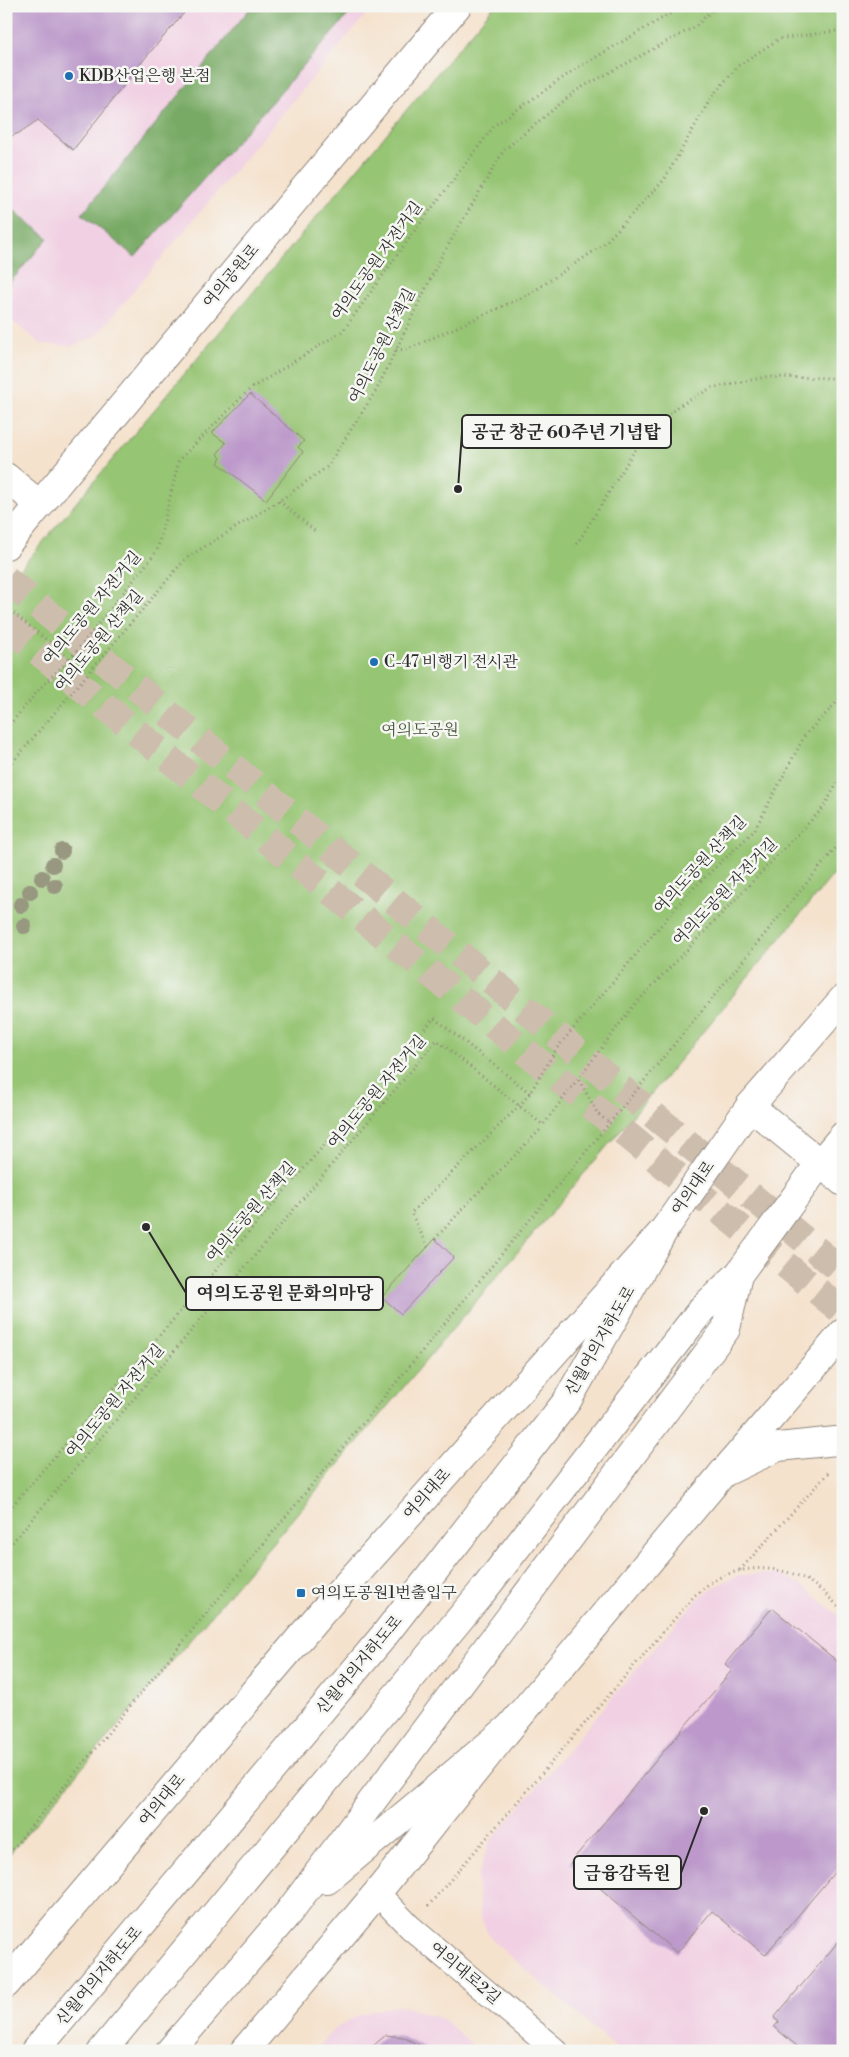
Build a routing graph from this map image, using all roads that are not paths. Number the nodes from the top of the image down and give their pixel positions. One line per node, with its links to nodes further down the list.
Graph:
1 (457, 6): 3 (main road, 여의공원로)
2 (6, 477): 3 (main road)
3 (40, 505): 4 (main road, 여의공원로)
4 (6, 546)
5 (843, 1000): 6 (main road, 여의대로)
6 (750, 1106): 8 (main road); 10 (main road, 여의대로)
7 (843, 1136): 8 (main road)
8 (820, 1163): 9 (main road); 11 (main road)
9 (843, 1182)
10 (664, 1230): 18 (main road, 여의대로); 19 (main road, 신월여의지하도로)
11 (738, 1275): 17 (main road); 20 (main road)
12 (843, 1333): 14 (main road)
13 (843, 1443): 14 (main road)
14 (723, 1473): 15 (main road)
15 (510, 1727): 16 (main road); 17 (main road)
16 (377, 1893): 22 (main road); 23 (street, 여의대로2길)
17 (289, 1912): 21 (main road)
18 (6, 1984)
19 (36, 2051)
20 (102, 2051)
21 (170, 2051)
22 (244, 2051)
23 (556, 2051)

